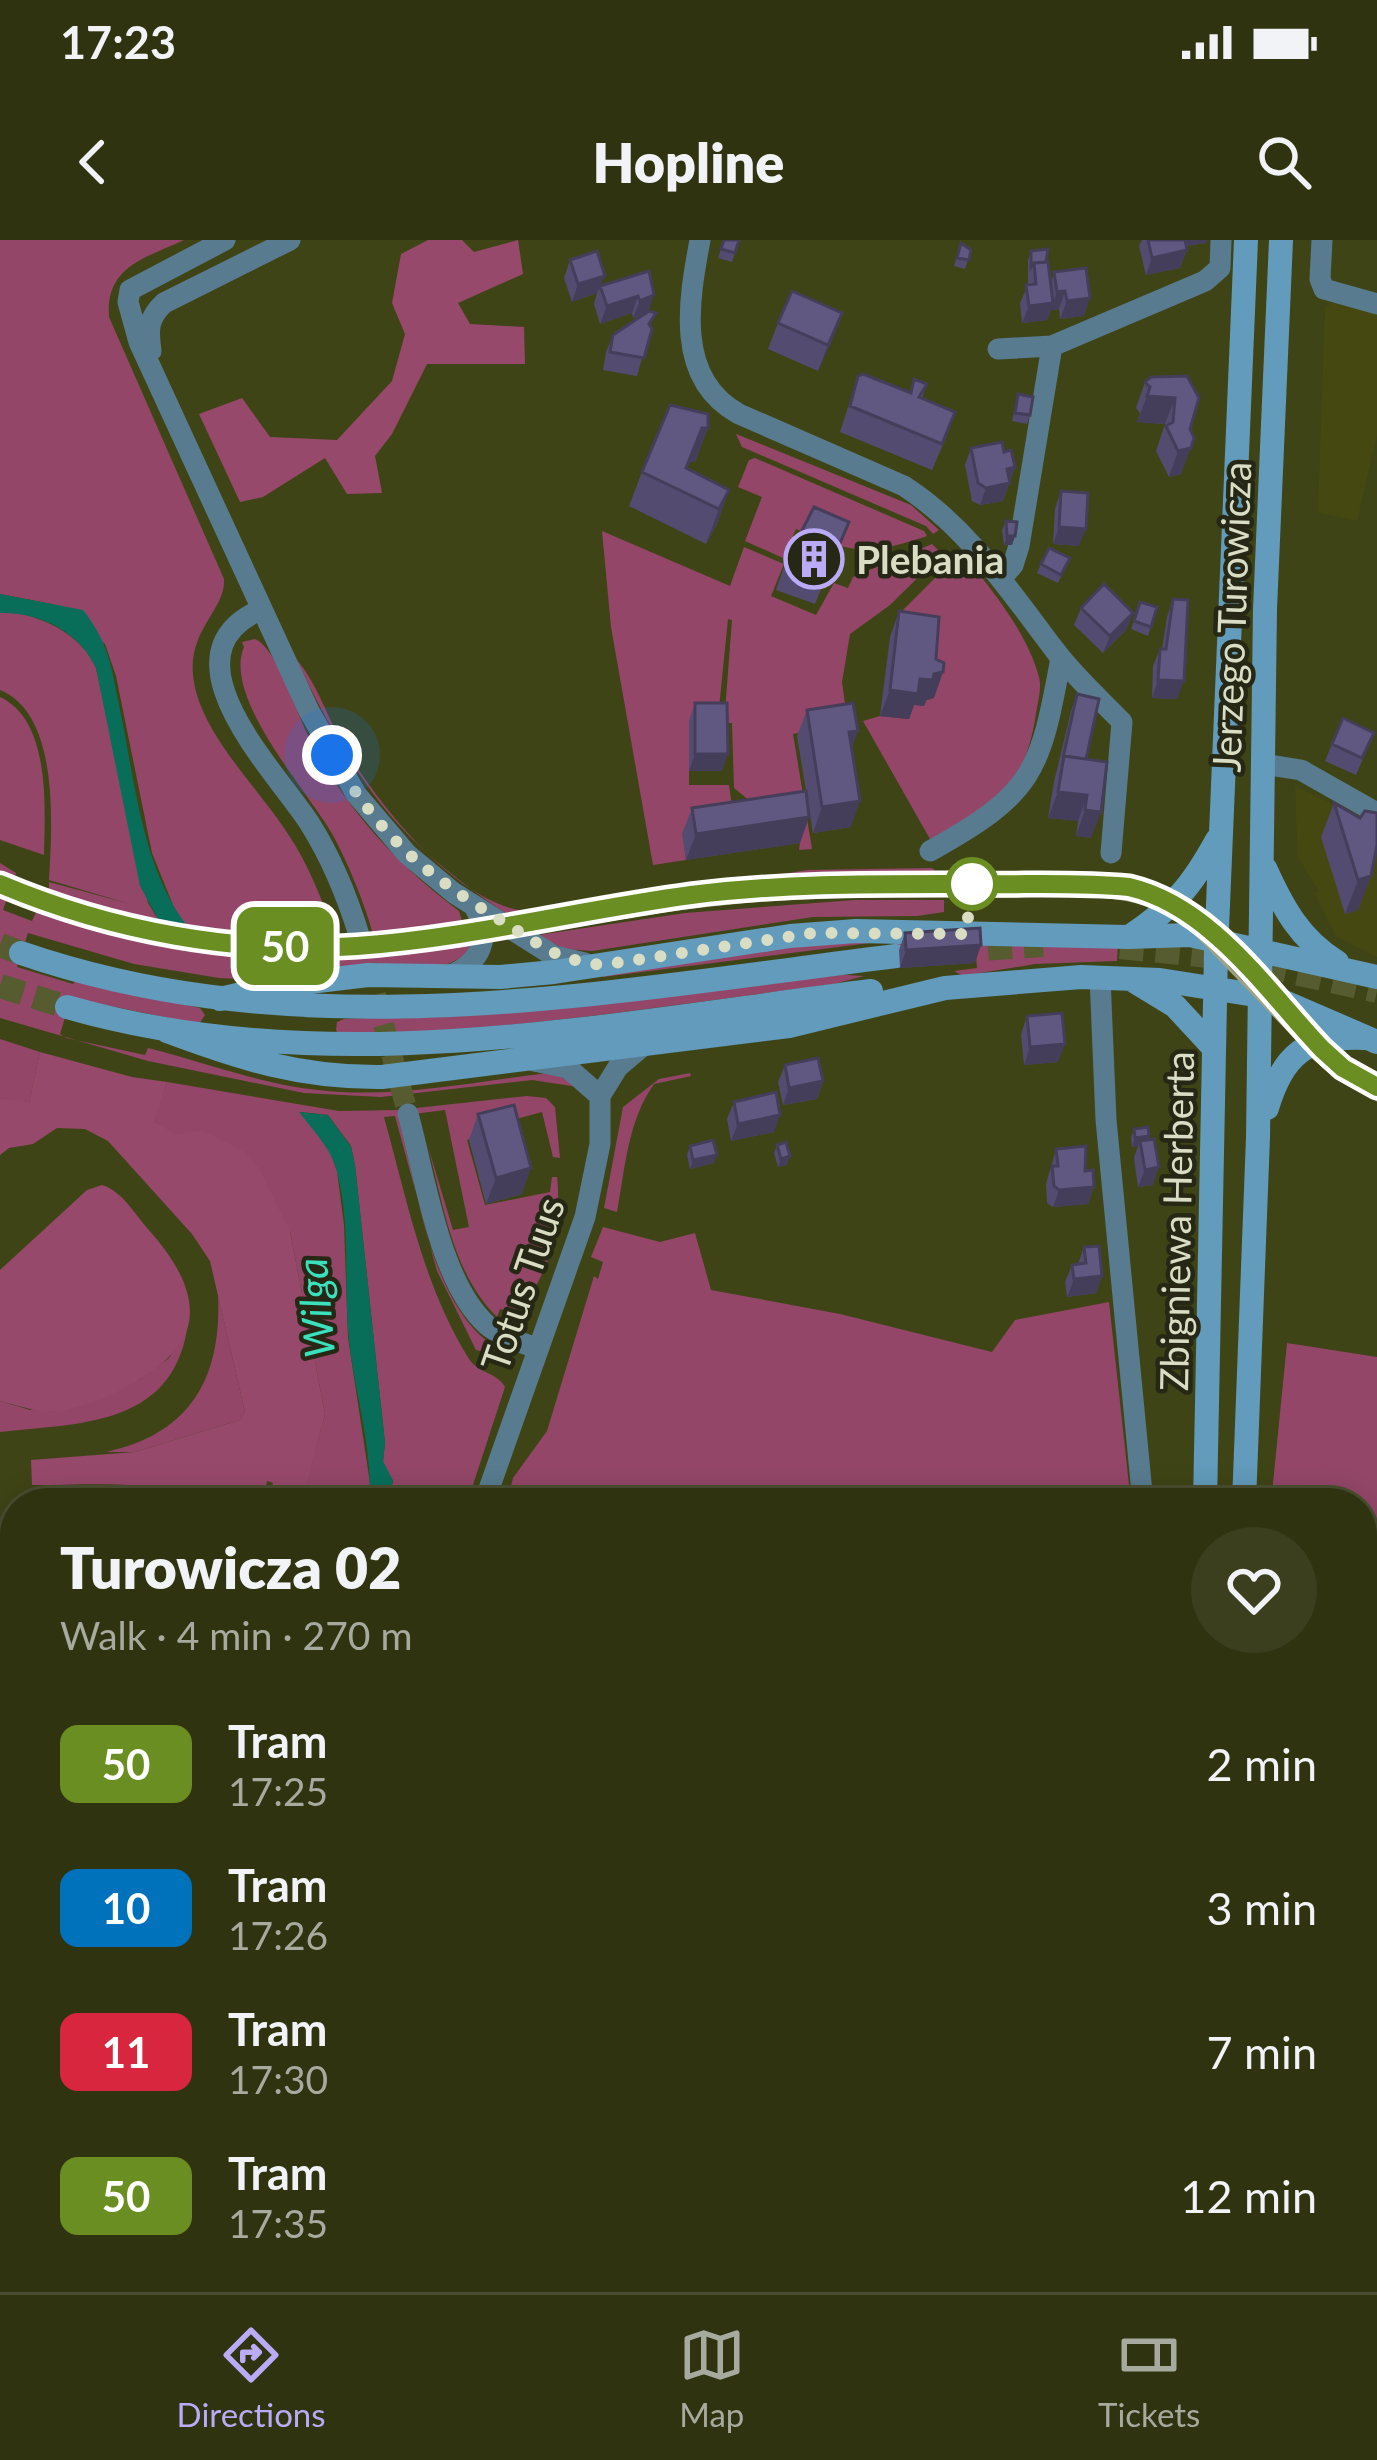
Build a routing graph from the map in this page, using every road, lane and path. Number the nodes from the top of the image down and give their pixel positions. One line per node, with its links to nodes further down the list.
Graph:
1 (225, 240): 11 (street)
2 (290, 240): 11 (street)
3 (700, 240): 12 (street)
4 (1222, 240): 9 (street)
5 (1246, 240): 17 (main road, Jerzego Turowicza)
6 (1281, 240): 15 (main road, Jerzego Turowicza)
7 (1322, 240): 8 (street)
8 (1377, 304)
9 (1052, 346): 10 (street); 12 (street)
10 (998, 349)
11 (154, 369): 13 (street)
12 (1002, 578): 14 (street)
13 (262, 610): 21 (street); 22 (street)
14 (1061, 658): 18 (street); 19 (street)
15 (1262, 764): 16 (street); 20 (main road, Jerzego Turowicza)
16 (1377, 813)
17 (1221, 832): 23 (main road); 24 (main road, Jerzego Turowicza)
18 (930, 851)
19 (1112, 853)
20 (1262, 860): 25 (main road, Jerzego Turowicza); 30 (main road)
21 (475, 908): 28 (street); 29 (street)
22 (359, 934)
23 (1129, 937): 24 (main road); 28 (main road)
24 (1216, 939): 25 (main road); 33 (main road, Zbigniewa Herberta)
25 (1261, 949): 30 (main road); 35 (main road, Jerzego Turowicza)
26 (21, 953): 36 (main road)
27 (896, 956): 36 (main road)
28 (602, 965): 29 (main road)
29 (451, 975): 36 (main road)
30 (1370, 975)
31 (1100, 976): 32 (main road); 40 (main road); 48 (street)
32 (1126, 977): 33 (main road); 41 (main road)
33 (1215, 988): 35 (main road); 41 (main road, Zbigniewa Herberta)
34 (871, 992): 38 (main road)
35 (1260, 996): 39 (main road); 45 (main road, Zbigniewa Herberta)
36 (220, 999)
37 (68, 1007): 38 (main road)
38 (167, 1031): 42 (main road)
39 (1377, 1042): 45 (main road)
40 (644, 1045): 42 (main road); 43 (street)
41 (1214, 1048): 49 (main road, Zbigniewa Herberta)
42 (521, 1060): 43 (street)
43 (600, 1096): 46 (street, Totus Tuus)
44 (408, 1114): 46 (street)
45 (1258, 1137): 50 (main road, Zbigniewa Herberta)
46 (538, 1349): 47 (street, Totus Tuus)
47 (492, 1488)
48 (1142, 1488)
49 (1205, 1488)
50 (1245, 1488)

